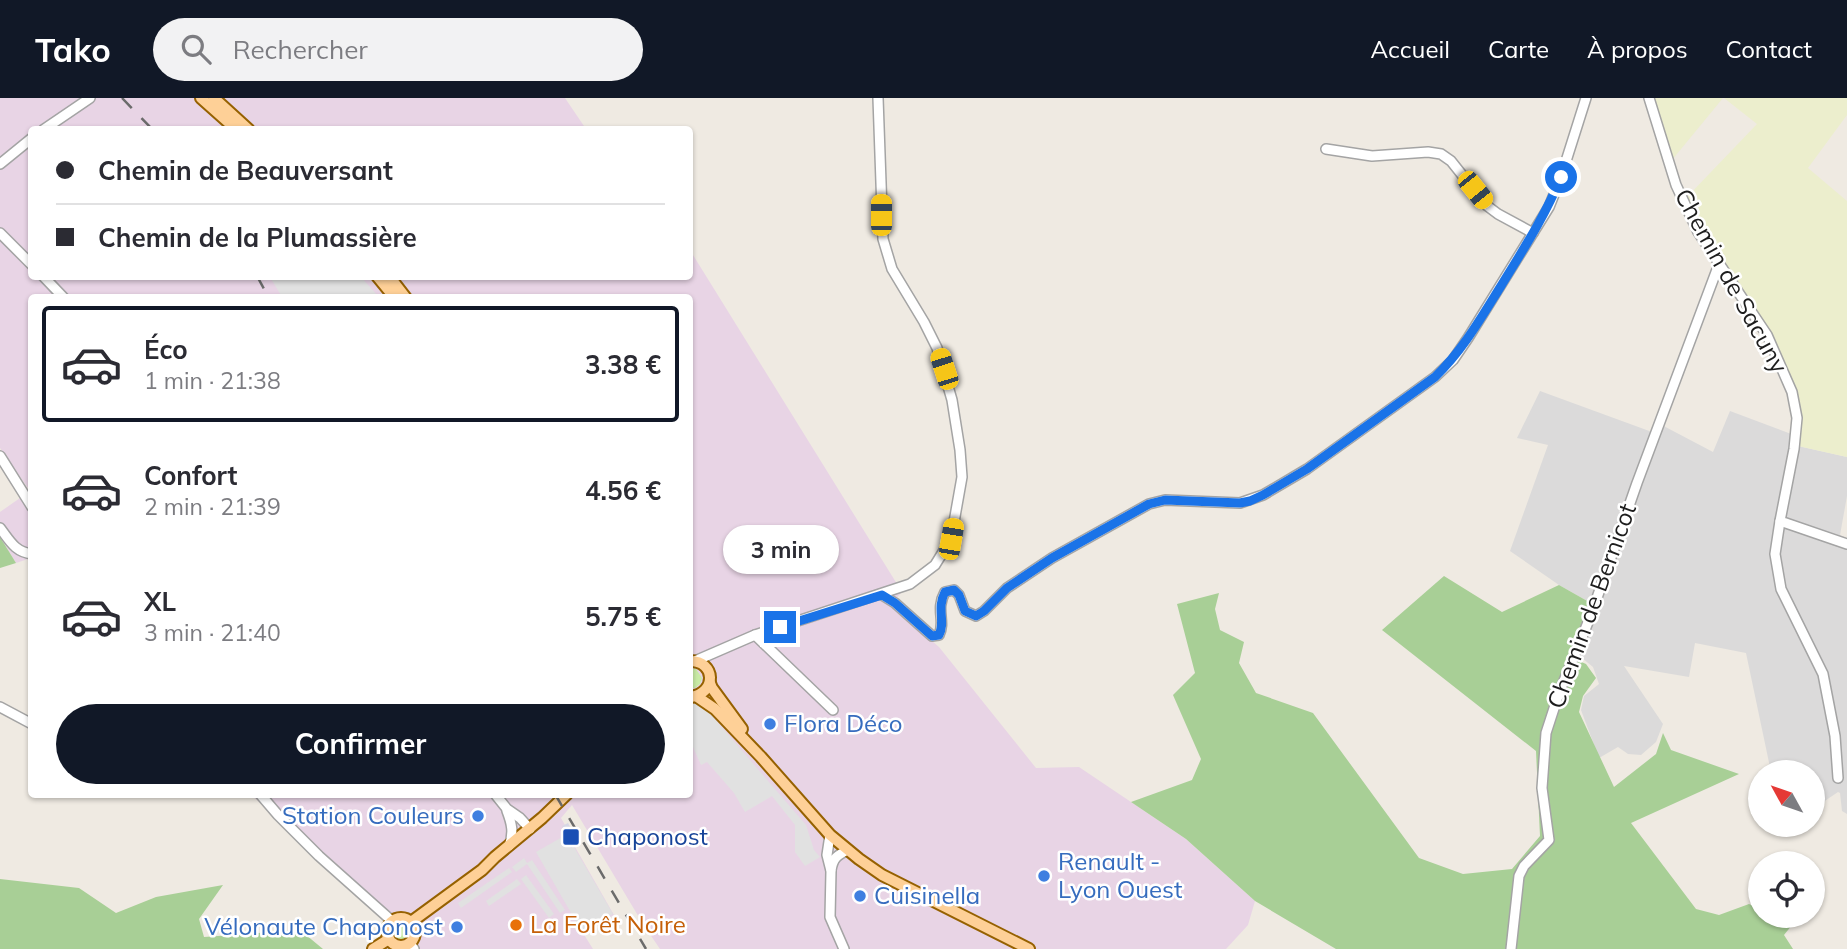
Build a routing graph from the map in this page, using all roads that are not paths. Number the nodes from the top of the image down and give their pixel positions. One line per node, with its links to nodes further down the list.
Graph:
1 (90, 98): 7 (street)
2 (201, 98): 8 (main road)
3 (214, 98): 9 (main road)
4 (878, 98): 29 (street)
5 (1586, 98): 14 (street)
6 (1649, 98): 16 (street, Chemin de Sacuny)
7 (49, 126)
8 (232, 126)
9 (245, 126)
10 (28, 141): 12 (street)
11 (1326, 149): 14 (street)
12 (0, 164)
13 (0, 233): 15 (street)
14 (1534, 233): 29 (street)
15 (28, 261)
16 (1719, 264): 25 (street, Chemin de Sacuny); 59 (street, Chemin de Bernicot)
17 (47, 280): 20 (street)
18 (380, 280): 21 (main road)
19 (392, 280): 22 (main road)
20 (60, 294)
21 (392, 294)
22 (403, 294)
23 (0, 456): 24 (street)
24 (28, 501)
25 (1780, 521): 27 (street); 40 (street, Chemin de Sacuny)
26 (0, 528): 28 (street)
27 (1847, 544)
28 (28, 553)
29 (882, 595): 30 (street)
30 (755, 635): 31 (street); 37 (street)
31 (721, 650): 32 (street); 34 (street)
32 (693, 660)
33 (693, 660): 34 (main road)
34 (709, 678): 35 (main road); 39 (main road)
35 (693, 696): 39 (main road)
36 (0, 707): 38 (street)
37 (833, 710)
38 (28, 722)
39 (761, 757): 47 (main road)
40 (1838, 778)
41 (263, 798): 52 (street)
42 (498, 798): 45 (street)
43 (563, 798): 46 (main road)
44 (571, 798): 50 (main road)
45 (507, 809): 46 (street); 48 (street)
46 (530, 829): 48 (main road)
47 (830, 835): 49 (main road); 51 (street)
48 (509, 846): 50 (main road)
49 (848, 850): 51 (street); 58 (main road)
50 (482, 870): 53 (main road)
51 (831, 871): 57 (street)
52 (392, 921): 53 (main road); 54 (main road)
53 (411, 922): 55 (main road)
54 (389, 939): 55 (main road); 56 (main road)
55 (412, 946)
56 (373, 949)
57 (844, 949)
58 (1029, 949)
59 (1511, 949)

